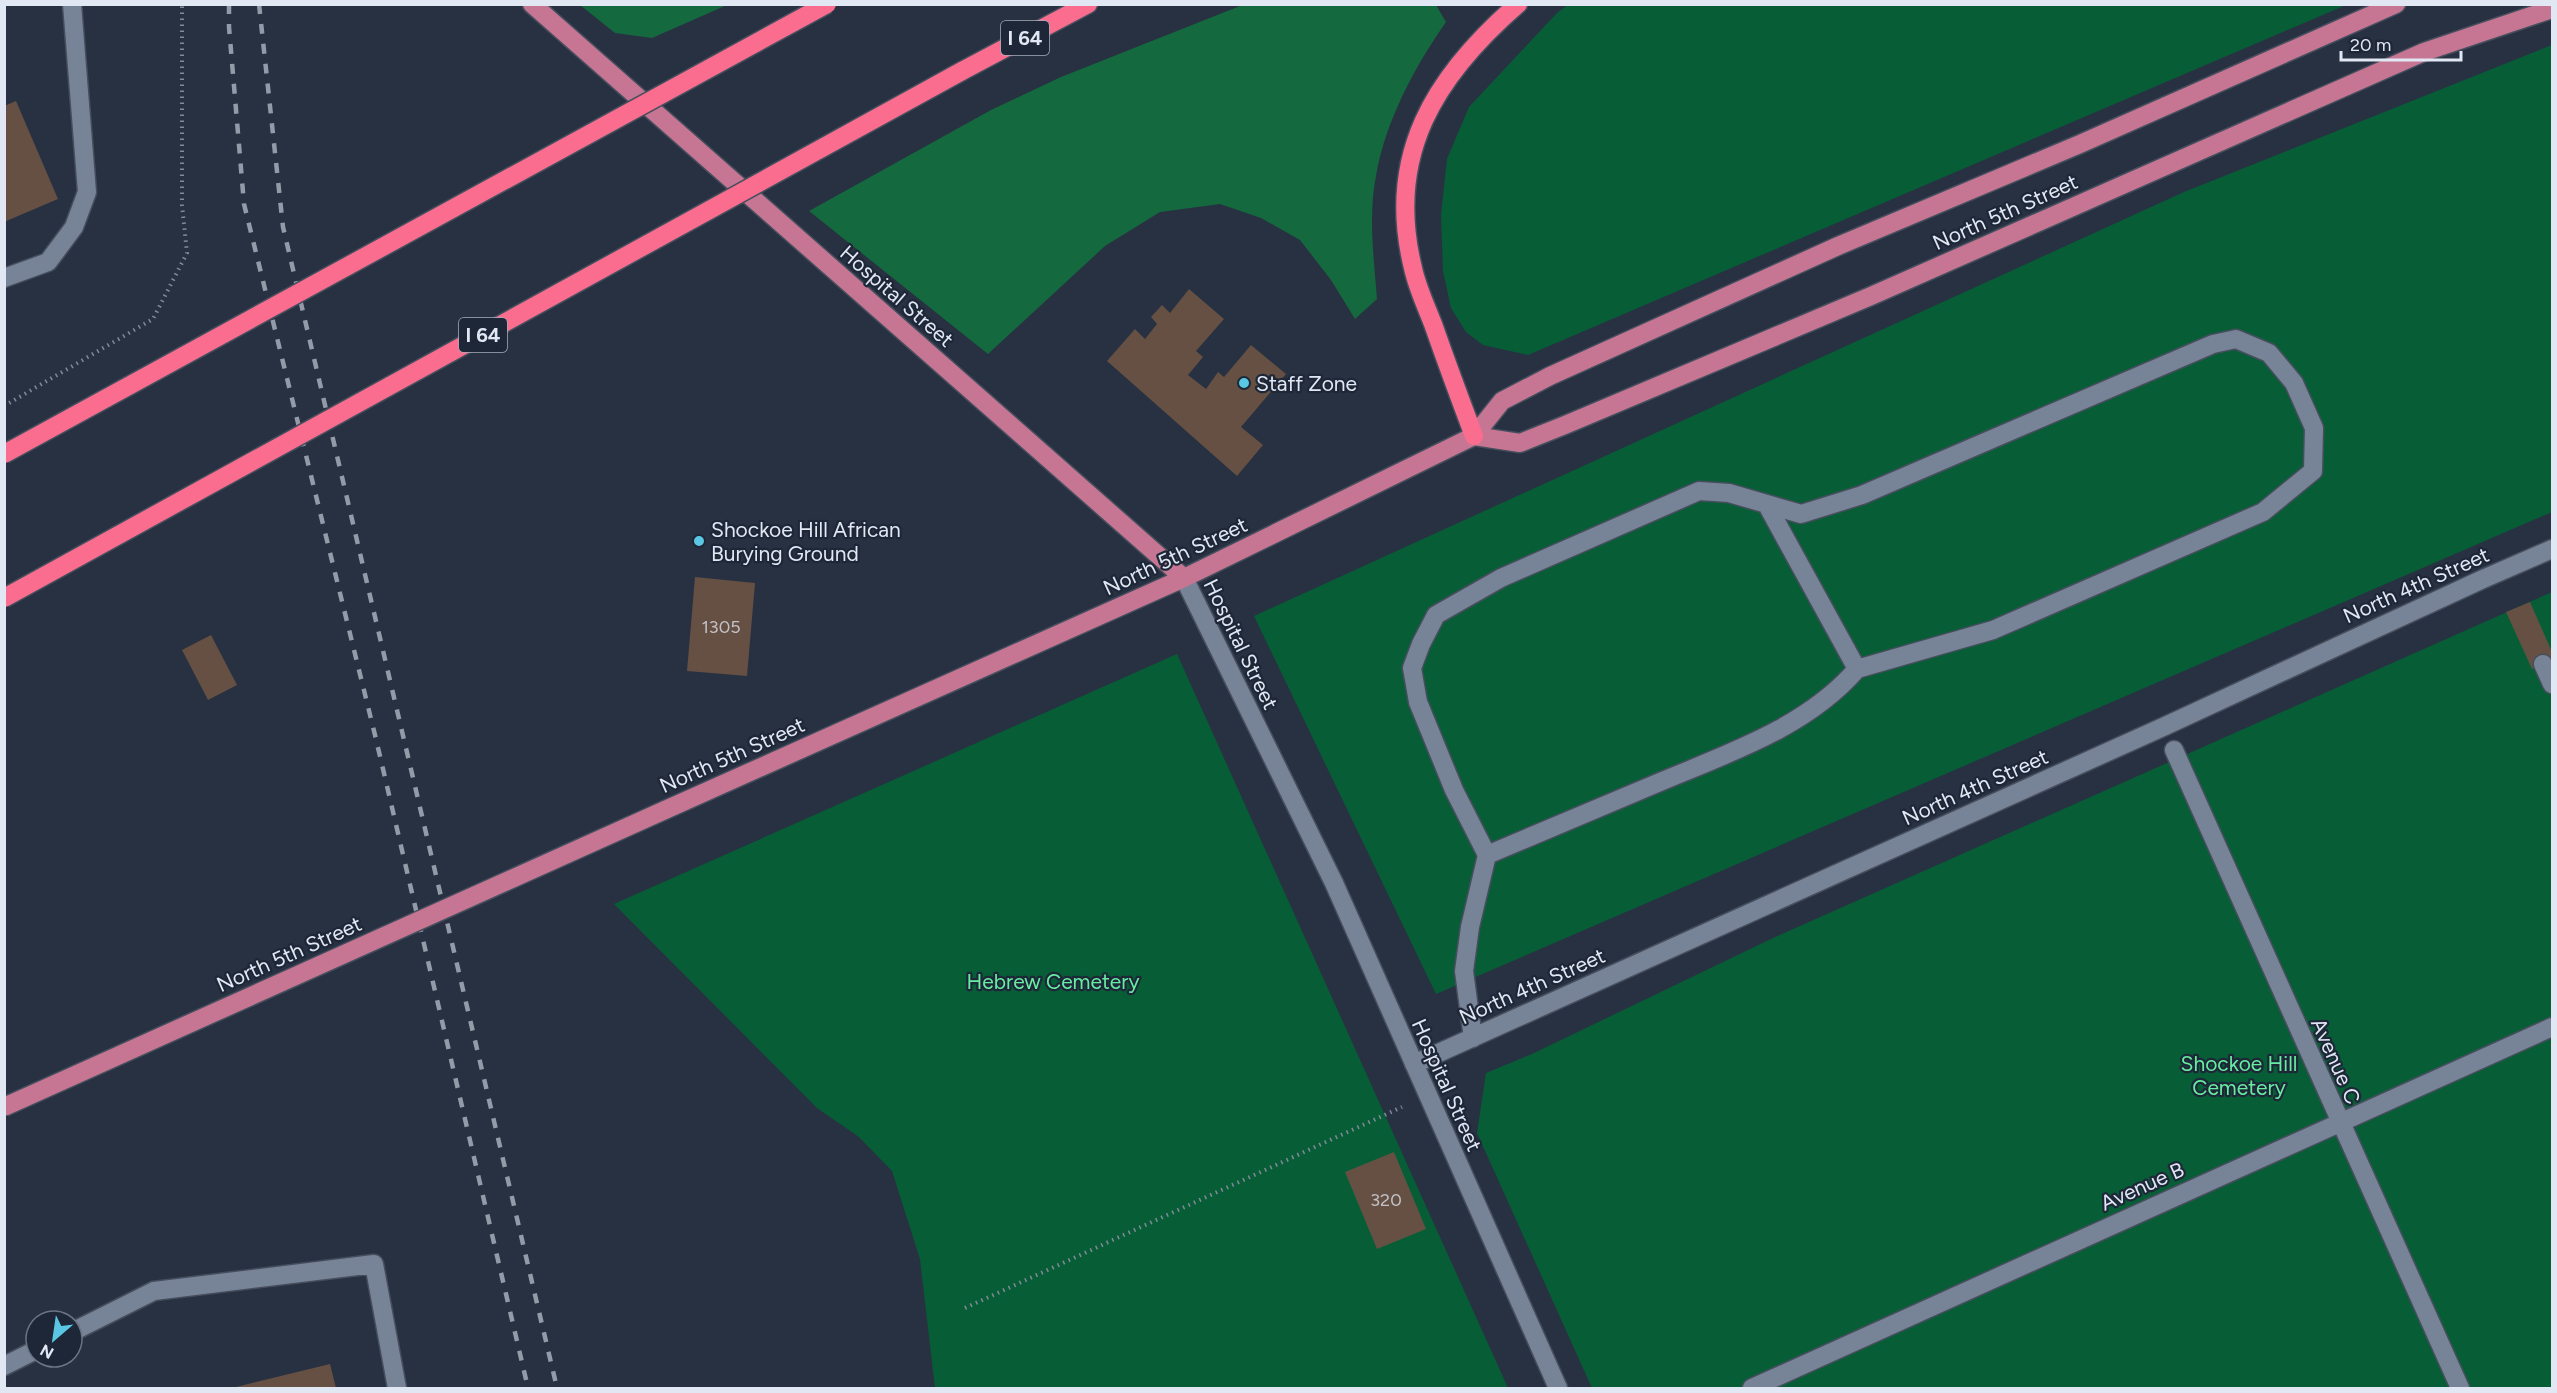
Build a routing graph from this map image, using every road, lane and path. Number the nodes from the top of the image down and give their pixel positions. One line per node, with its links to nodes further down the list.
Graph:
1 (72, 4): 9 (street)
2 (182, 4): 10 (path)
3 (532, 4): 15 (main road, Hospital Street)
4 (827, 4): 12 (highway, bridge)
5 (1088, 4): 16 (highway, I 64, bridge)
6 (1518, 4): 11 (highway)
7 (2396, 4): 11 (main road, North 5th Street)
8 (2553, 9): 11 (main road, North 5th Street)
9 (4, 278)
10 (4, 406)
11 (1474, 436): 15 (main road, North 5th Street)
12 (4, 454)
13 (1767, 505): 18 (street); 18 (street); 21 (street)
14 (2553, 549): 23 (street, North 4th Street)
15 (1184, 578): 24 (street, Hospital Street); 26 (main road, North 5th Street, bridge)
16 (4, 598)
17 (2543, 664): 19 (street)
18 (1857, 669): 21 (street)
19 (2553, 684)
20 (2174, 750): 27 (street, Avenue C)
21 (1487, 855): 23 (street)
22 (2553, 1027): 27 (street, Avenue B)
23 (1473, 1038): 24 (street, North 4th Street)
24 (1414, 1064): 25 (street, Hospital Street)
25 (1427, 1095): 28 (path); 33 (street, Hospital Street)
26 (4, 1107)
27 (2339, 1122): 34 (street, Avenue B); 35 (street, Avenue C)
28 (965, 1308)
29 (84, 1326): 32 (street)
30 (24, 1356): 31 (street)
31 (4, 1366)
32 (397, 1389)
33 (1558, 1389)
34 (1752, 1389)
35 (2460, 1389)

